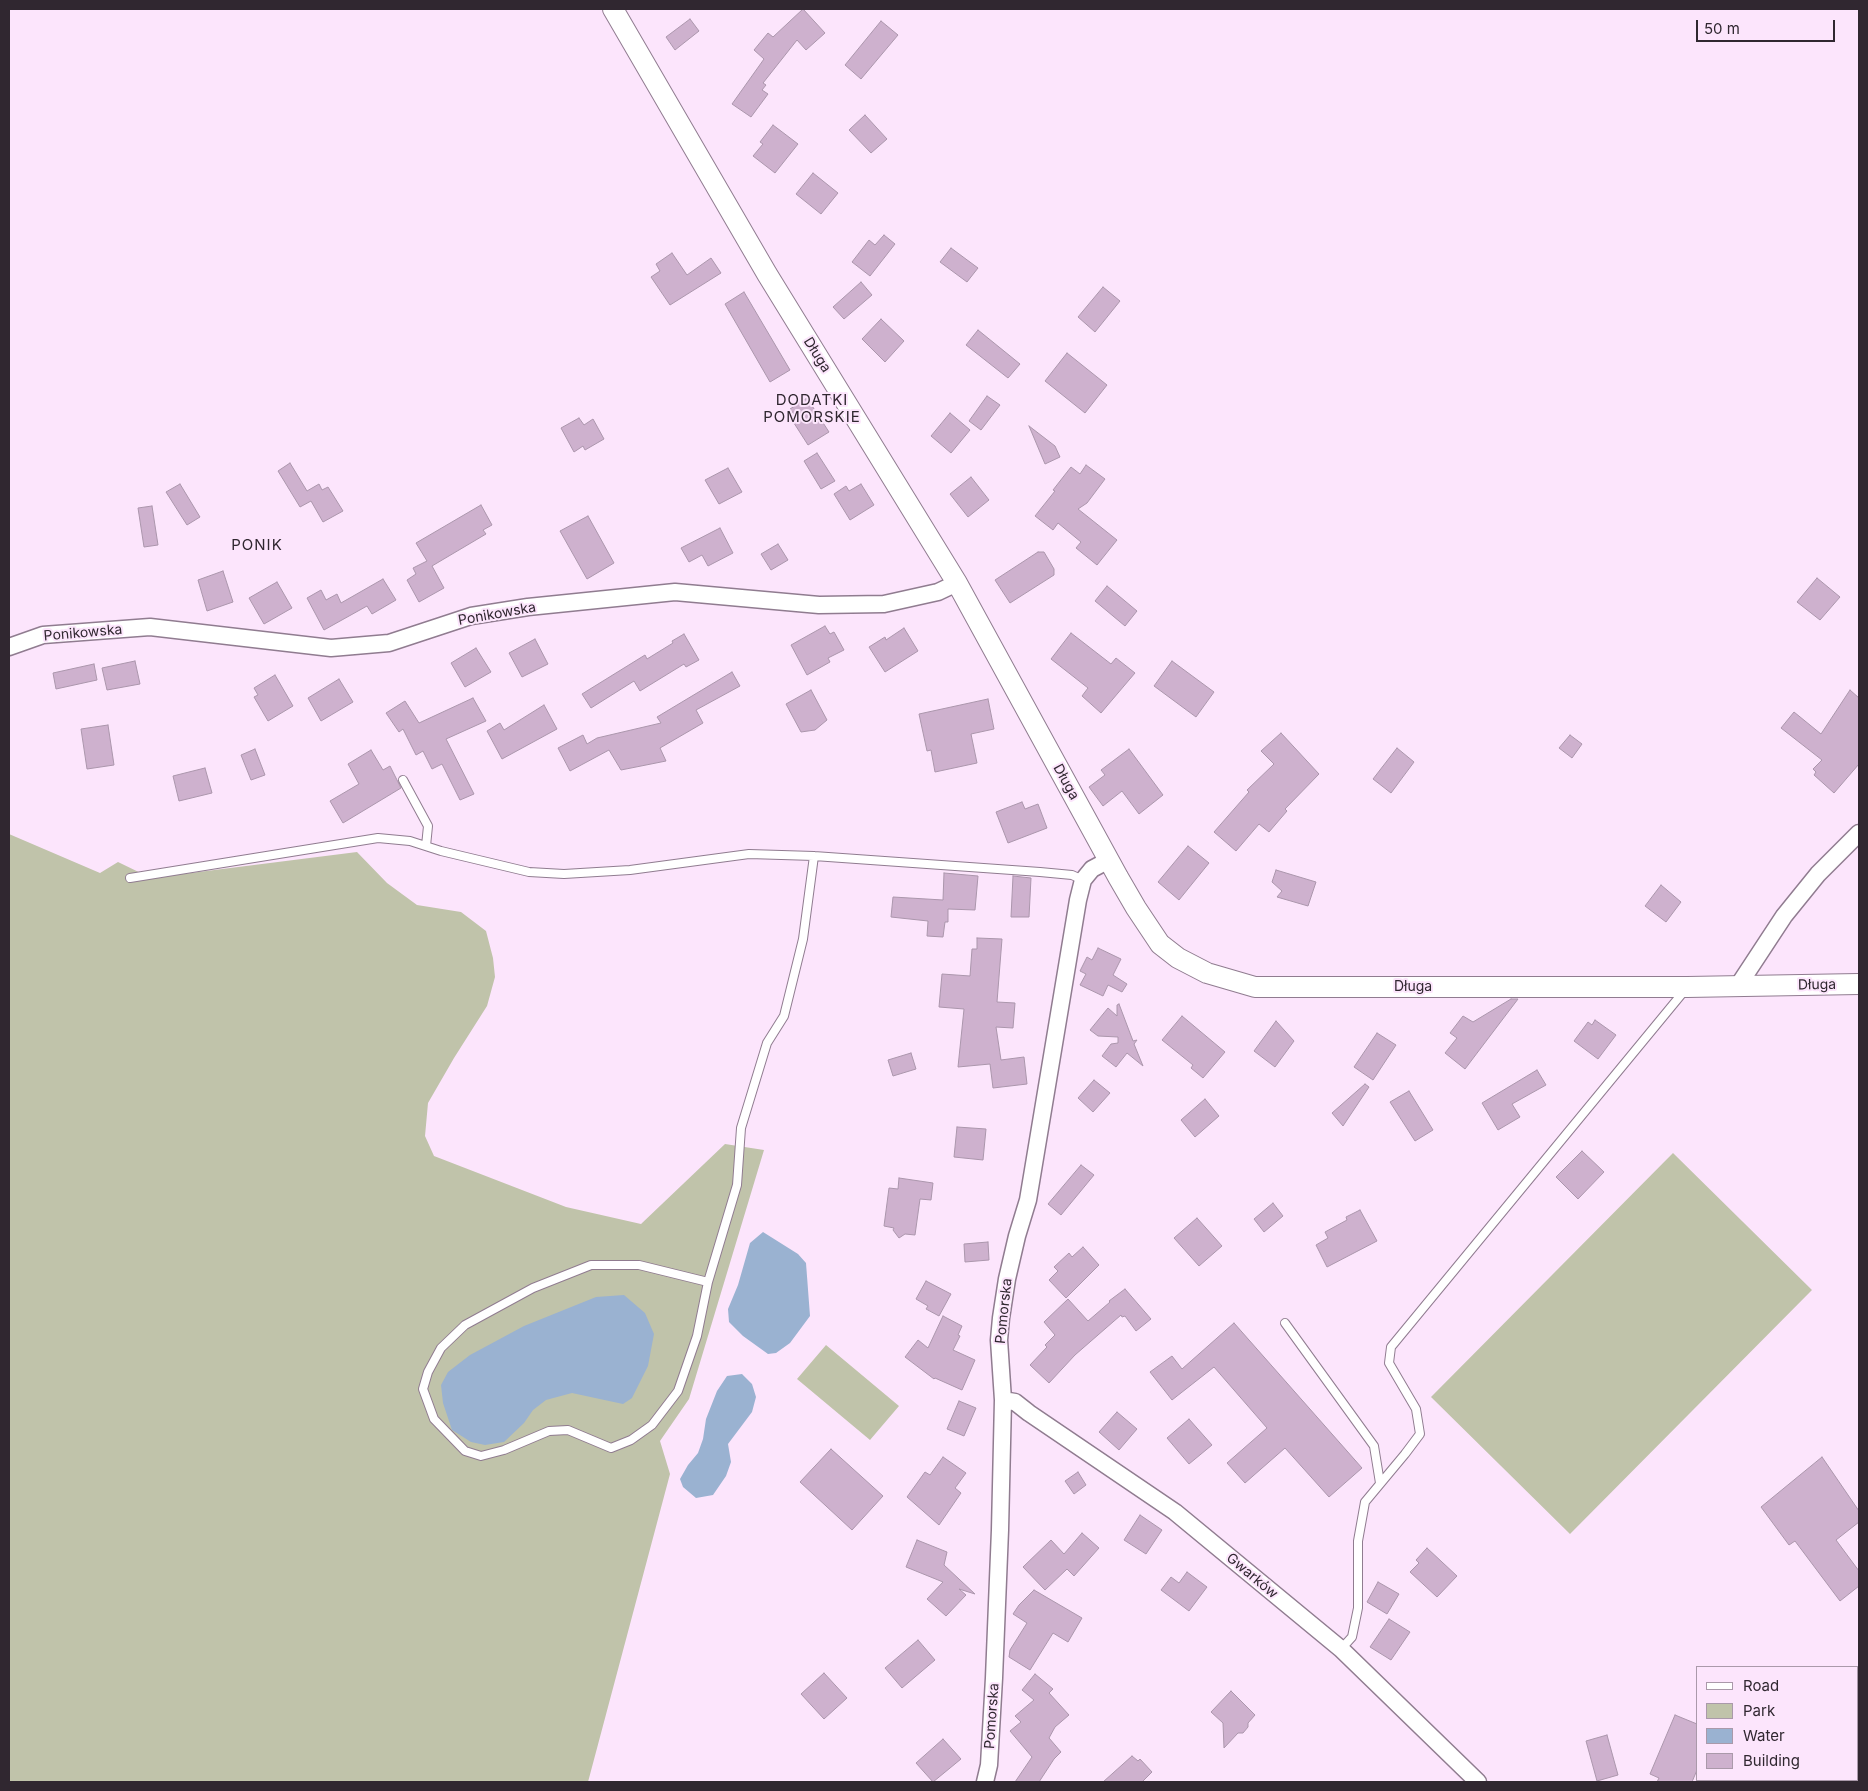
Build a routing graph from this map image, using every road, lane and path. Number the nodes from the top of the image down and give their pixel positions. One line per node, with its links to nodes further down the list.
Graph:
1 (613, 9): 2 (street, Długa)
2 (957, 583): 3 (street, Ponikowska); 8 (street, Długa)
3 (9, 647)
4 (403, 780): 6 (lane)
5 (1859, 833): 12 (street)
6 (426, 846): 7 (lane); 9 (lane)
7 (814, 856): 10 (lane); 14 (lane)
8 (1108, 860): 10 (street); 13 (street, Długa)
9 (130, 878)
10 (1083, 880): 16 (street, Pomorska)
11 (1859, 984): 12 (street, Długa)
12 (1738, 986): 13 (street, Długa)
13 (1687, 987): 17 (lane)
14 (708, 1282): 14 (lane)
15 (1285, 1323): 17 (lane)
16 (1003, 1400): 18 (street, Gwarków); 19 (street, Pomorska)
17 (1380, 1483): 18 (lane)
18 (1341, 1649): 20 (street, Gwarków)
19 (985, 1782)
20 (1478, 1782)

